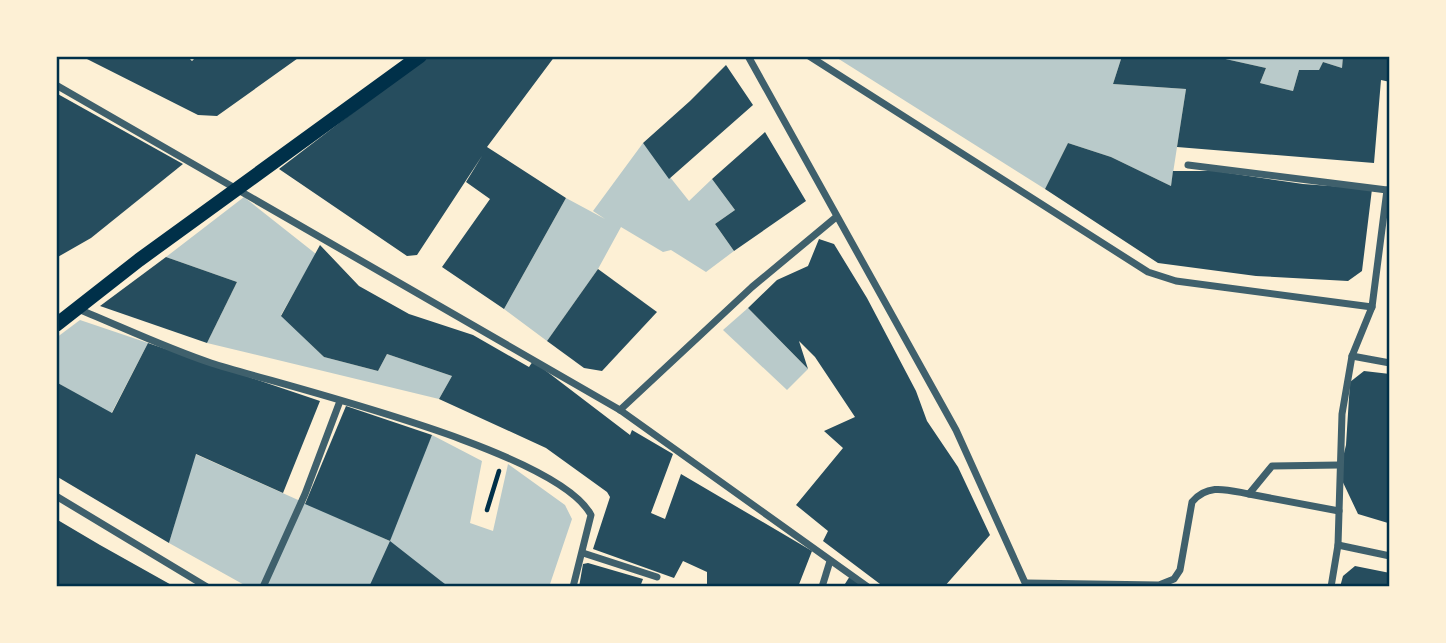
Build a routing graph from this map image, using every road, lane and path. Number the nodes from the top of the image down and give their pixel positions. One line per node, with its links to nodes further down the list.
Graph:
1 (420, 56): 6 (main road)
2 (748, 56): 8 (street)
3 (810, 56): 9 (street)
4 (56, 85): 6 (street)
5 (1188, 165): 7 (street)
6 (239, 188): 10 (main road); 15 (street)
7 (1388, 190): 9 (street)
8 (835, 218): 15 (street); 27 (street)
9 (1372, 307): 12 (street)
10 (78, 309): 11 (main road); 14 (street)
11 (56, 325)
12 (1352, 356): 13 (street); 17 (street)
13 (1390, 363)
14 (340, 401): 16 (street); 29 (street)
15 (620, 410): 25 (street)
16 (504, 457): 20 (path); 23 (street)
17 (1339, 465): 18 (street); 21 (street)
18 (1249, 494): 21 (street); 27 (street)
19 (56, 496): 28 (street)
20 (487, 510)
21 (1339, 511): 22 (street)
22 (1338, 545): 24 (street); 33 (street)
23 (583, 553): 26 (street); 30 (street)
24 (1390, 556)
25 (831, 561): 31 (street); 32 (street)
26 (657, 576)
27 (1026, 585)
28 (207, 587)
29 (263, 587)
30 (573, 587)
31 (822, 587)
32 (868, 587)
33 (1331, 587)

